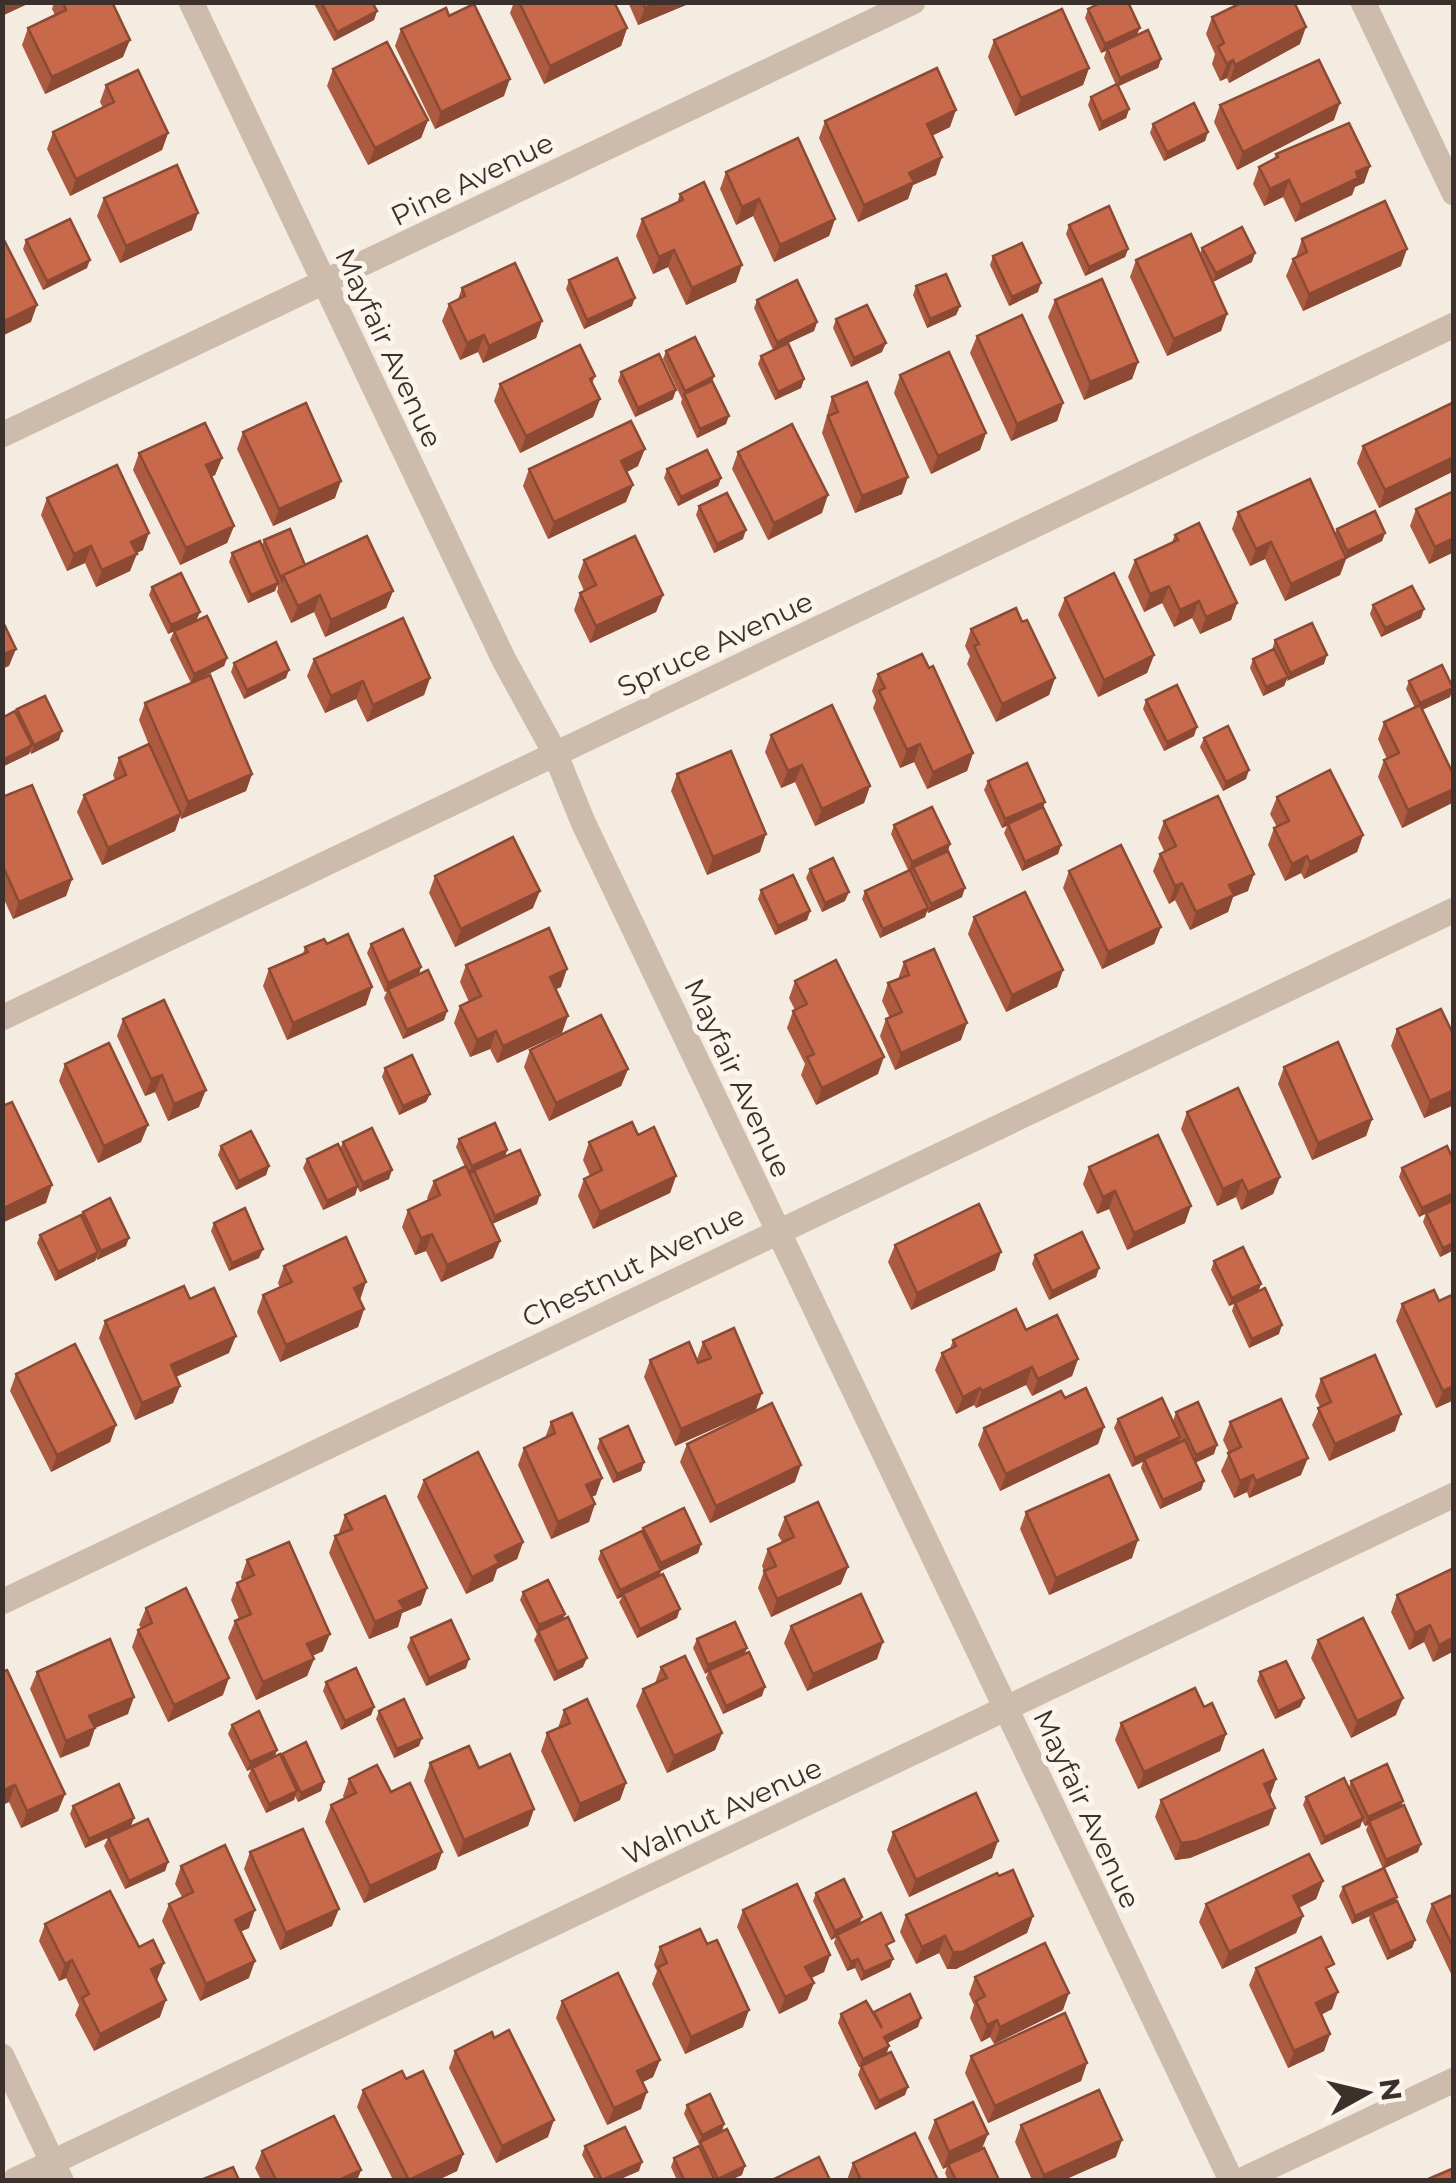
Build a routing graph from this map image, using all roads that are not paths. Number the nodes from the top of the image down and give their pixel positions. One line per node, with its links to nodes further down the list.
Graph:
1 (191, 2): 5 (street, Mayfair Avenue)
2 (912, 2): 5 (street, Pine Avenue)
3 (1363, 2): 4 (street)
4 (1454, 193)
5 (326, 283): 7 (street, Pine Avenue); 8 (street, Mayfair Avenue)
6 (1454, 325): 8 (street, Spruce Avenue)
7 (2, 435)
8 (555, 753): 10 (street, Spruce Avenue); 11 (street, Mayfair Avenue)
9 (1454, 910): 11 (street, Chestnut Avenue)
10 (2, 1018)
11 (778, 1230): 13 (street, Chestnut Avenue); 14 (street, Mayfair Avenue)
12 (1454, 1496): 14 (street, Walnut Avenue)
13 (2, 1602)
14 (1006, 1709): 17 (street, Walnut Avenue); 19 (street, Mayfair Avenue)
15 (2, 2056): 17 (street)
16 (1454, 2080): 20 (street)
17 (58, 2172): 18 (street, Walnut Avenue)
18 (15, 2180)
19 (1231, 2180)
20 (1242, 2180)

